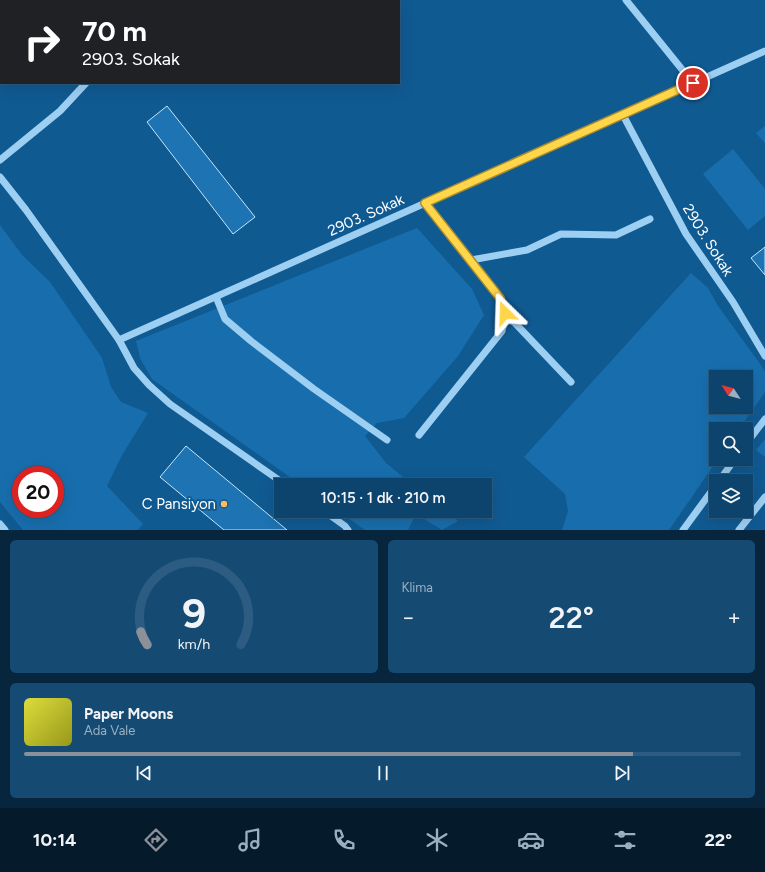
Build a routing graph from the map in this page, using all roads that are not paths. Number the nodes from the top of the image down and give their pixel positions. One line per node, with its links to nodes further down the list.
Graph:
1 (626, 0): 3 (street)
2 (765, 50): 3 (street, 2903. Sokak)
3 (693, 83): 5 (street, 2903. Sokak)
4 (85, 84): 6 (street)
5 (623, 115): 8 (street, 2903. Sokak); 14 (street, 2903. Sokak)
6 (0, 160)
7 (0, 177): 13 (street)
8 (425, 203): 10 (street); 11 (street, 2903. Sokak)
9 (650, 219): 10 (street)
10 (470, 260): 12 (street)
11 (216, 297): 13 (street, 2903. Sokak); 19 (street)
12 (505, 319): 15 (street); 17 (street)
13 (119, 340): 20 (street)
14 (765, 356)
15 (571, 382)
16 (765, 419): 18 (street)
17 (420, 435)
18 (753, 435)
19 (387, 440)
20 (276, 478)
21 (709, 495): 27 (street)
22 (765, 497): 28 (street)
23 (334, 518): 26 (street)
24 (0, 524): 25 (street)
25 (5, 530)
26 (348, 530)
27 (683, 530)
28 (739, 530)

